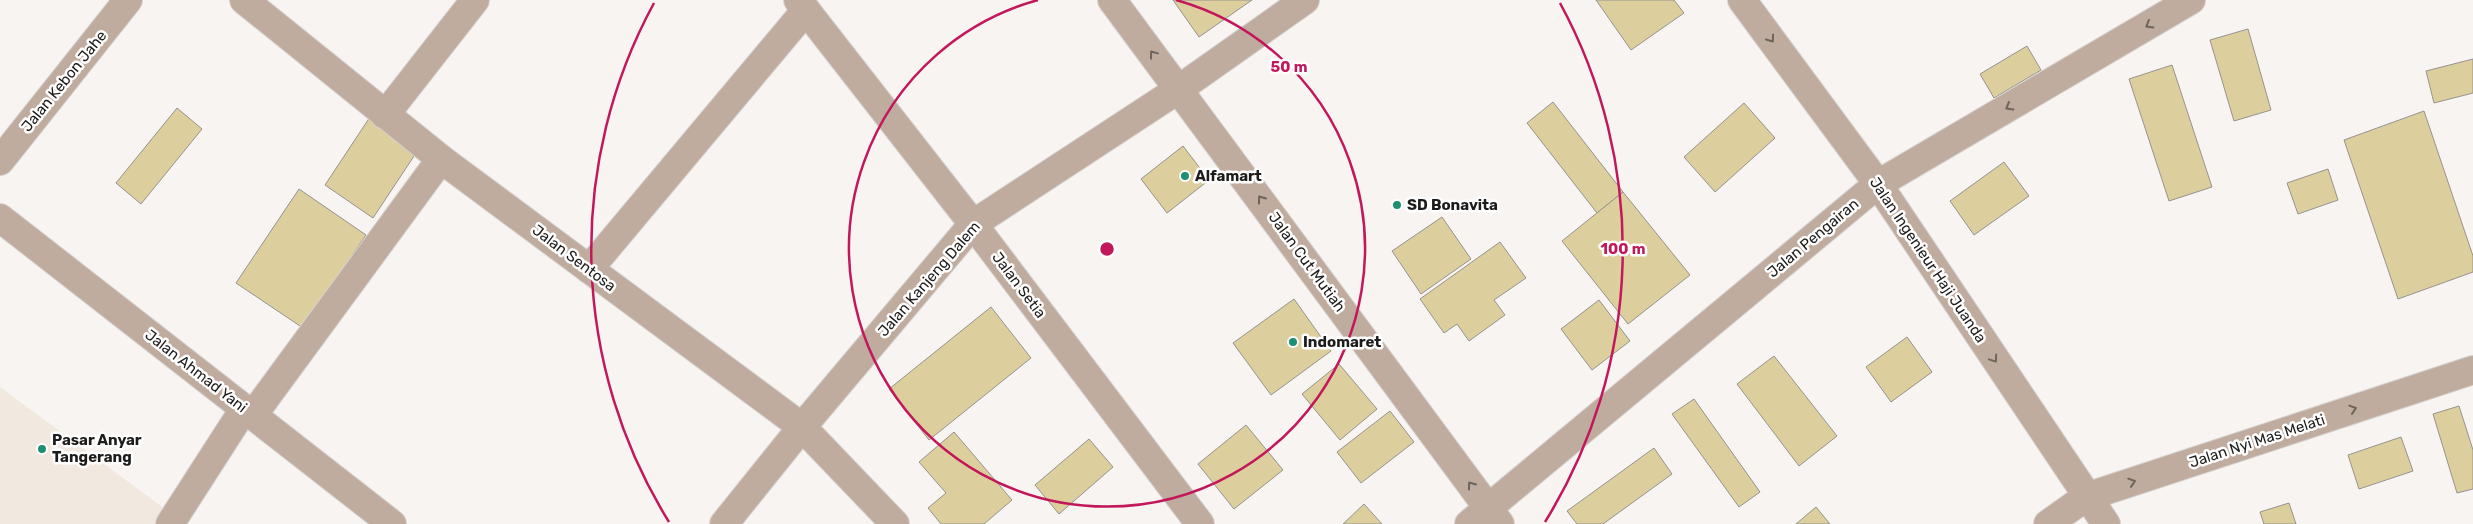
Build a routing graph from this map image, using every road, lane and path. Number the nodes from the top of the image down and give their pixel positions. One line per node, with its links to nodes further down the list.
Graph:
1 (128, 0): 12 (street, Jalan Kebon Jahe)
2 (244, 0): 10 (street, Jalan Sentosa)
3 (475, 0): 10 (street)
4 (1112, 0): 9 (street, Jalan Cut Mutiah, one-way to 4)
5 (1305, 0): 9 (street, Jalan Kanjeng Dalem)
6 (1742, 0): 13 (street, Jalan Ingenieur Haji Juanda, one-way to 13)
7 (2192, 0): 13 (street, Jalan Pengairan, one-way to 13)
8 (802, 5): 15 (street, Jalan Setia); 16 (street)
9 (1180, 89): 15 (street, Jalan Kanjeng Dalem); 21 (street, Jalan Cut Mutiah, one-way to 9)
10 (385, 115): 11 (street, Jalan Sentosa)
11 (442, 159): 16 (street, Jalan Sentosa); 18 (street)
12 (0, 161)
13 (1878, 184): 20 (street, Jalan Ingenieur Haji Juanda, one-way to 20); 21 (street, Jalan Pengairan)
14 (0, 218): 18 (street, Jalan Ahmad Yani)
15 (973, 224): 19 (street, Jalan Kanjeng Dalem); 26 (street, Jalan Setia)
16 (589, 269): 19 (street, Jalan Sentosa)
17 (2473, 370): 20 (street, Jalan Nyi Mas Melati, one-way to 17)
18 (249, 412): 22 (street); 23 (street, Jalan Ahmad Yani)
19 (802, 427): 24 (street, Jalan Kanjeng Dalem); 25 (street, Jalan Sentosa)
20 (2086, 498): 27 (street, Jalan Nyi Mas Melati); 28 (street, Jalan Ingenieur Haji Juanda)
21 (1485, 518)
22 (170, 524)
23 (392, 524)
24 (724, 524)
25 (896, 524)
26 (1200, 524)
27 (2048, 524)
28 (2106, 524)

